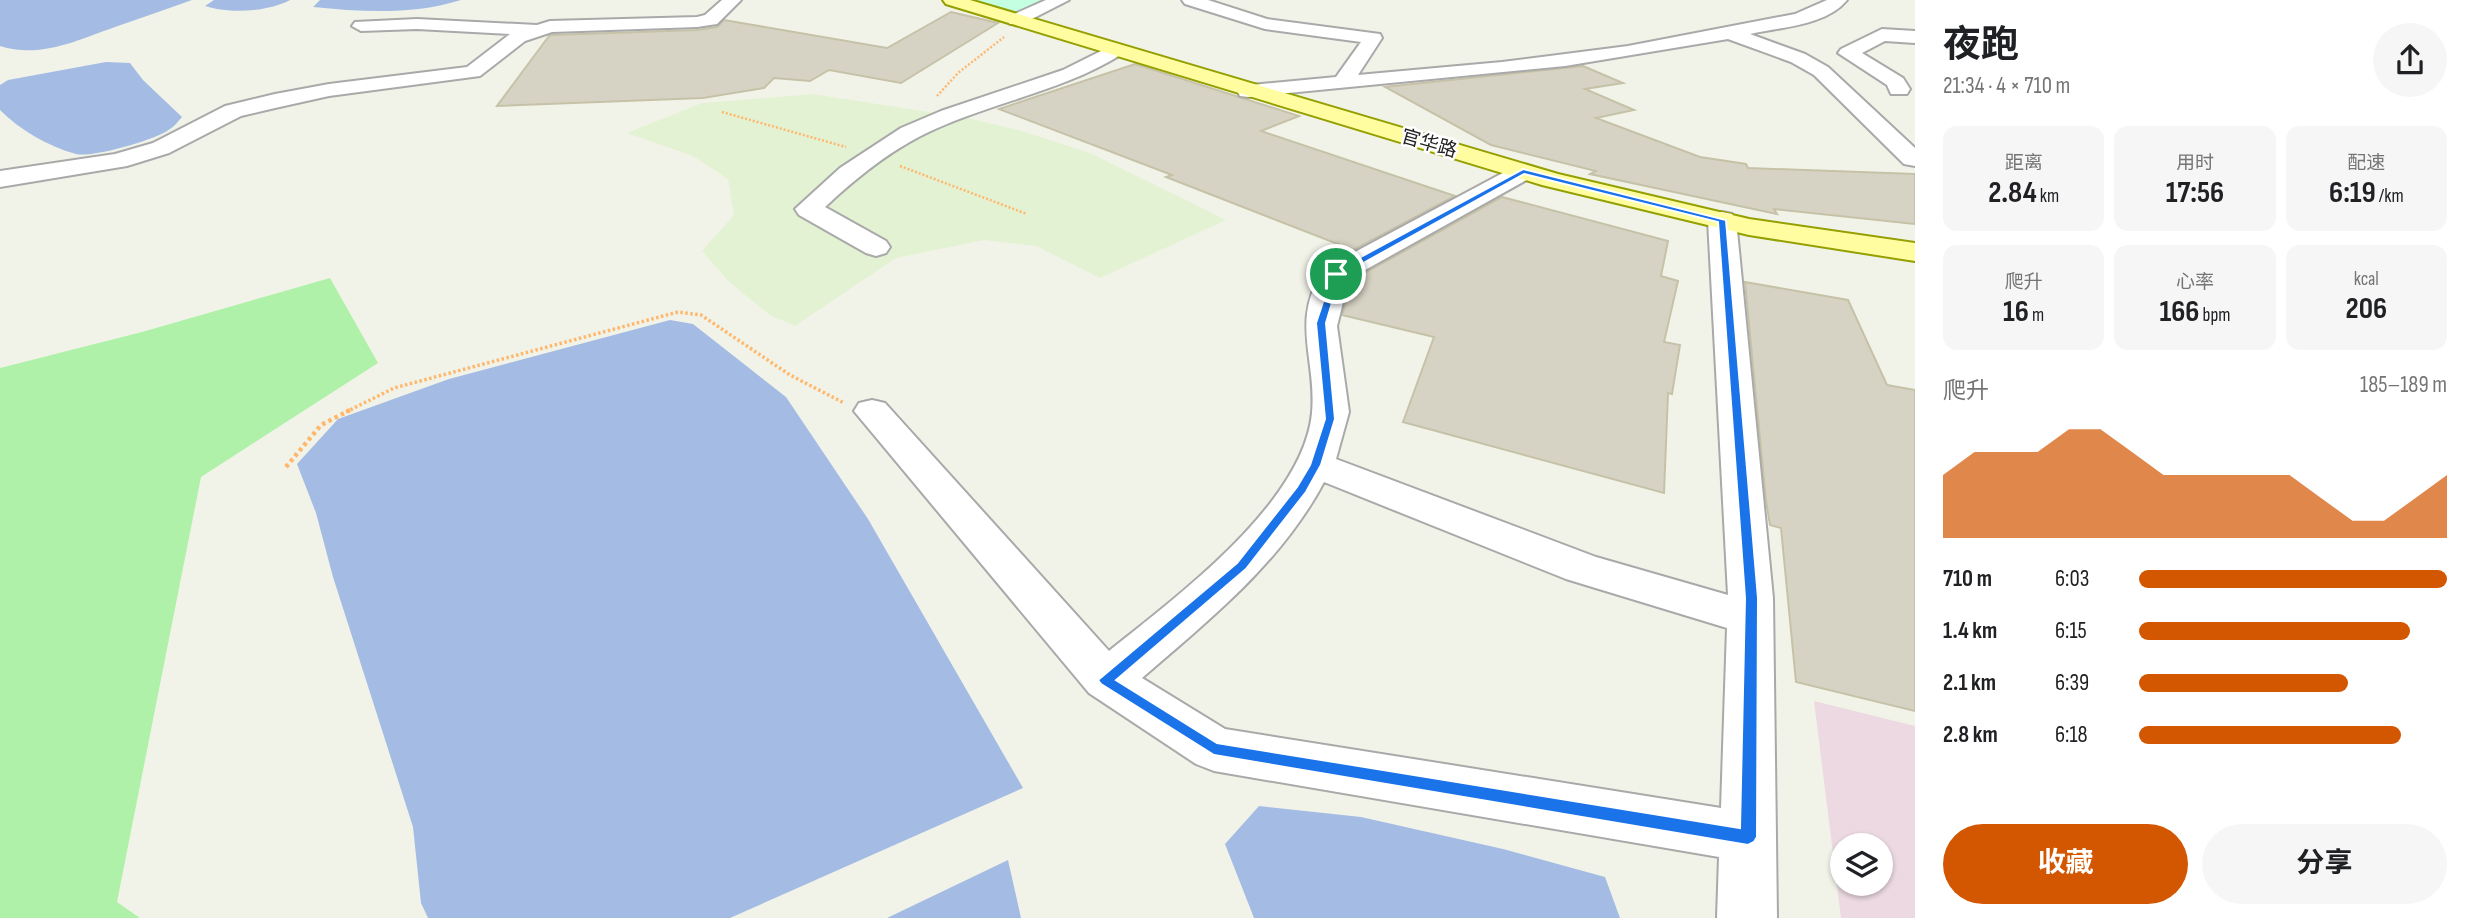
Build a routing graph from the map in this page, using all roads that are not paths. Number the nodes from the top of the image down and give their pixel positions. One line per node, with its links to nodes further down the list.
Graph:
1 (732, 0): 9 (street)
2 (952, 0): 7 (main road, 官华路)
3 (1060, 0): 7 (street)
4 (1191, 0): 13 (street)
5 (1838, 0): 6 (street)
6 (1793, 8): 10 (street)
7 (1020, 21): 12 (main road, 官华路)
8 (361, 26): 9 (street)
9 (535, 30): 18 (street)
10 (1729, 33): 13 (street); 16 (street)
11 (1915, 37): 14 (street)
12 (1115, 50): 15 (main road, 官华路); 20 (street)
13 (1343, 82): 15 (street)
14 (1899, 89)
15 (1248, 91): 17 (main road, 官华路)
16 (1913, 159)
17 (1523, 172): 19 (main road, 官华路); 23 (street)
18 (0, 179)
19 (1722, 220): 21 (main road, 官华路); 24 (street)
20 (876, 247)
21 (1915, 252)
22 (877, 417): 25 (street)
23 (1315, 465): 24 (street); 25 (street)
24 (1751, 618): 26 (street)
25 (1106, 680): 26 (street)
26 (1748, 837): 27 (street)
27 (1747, 918)

